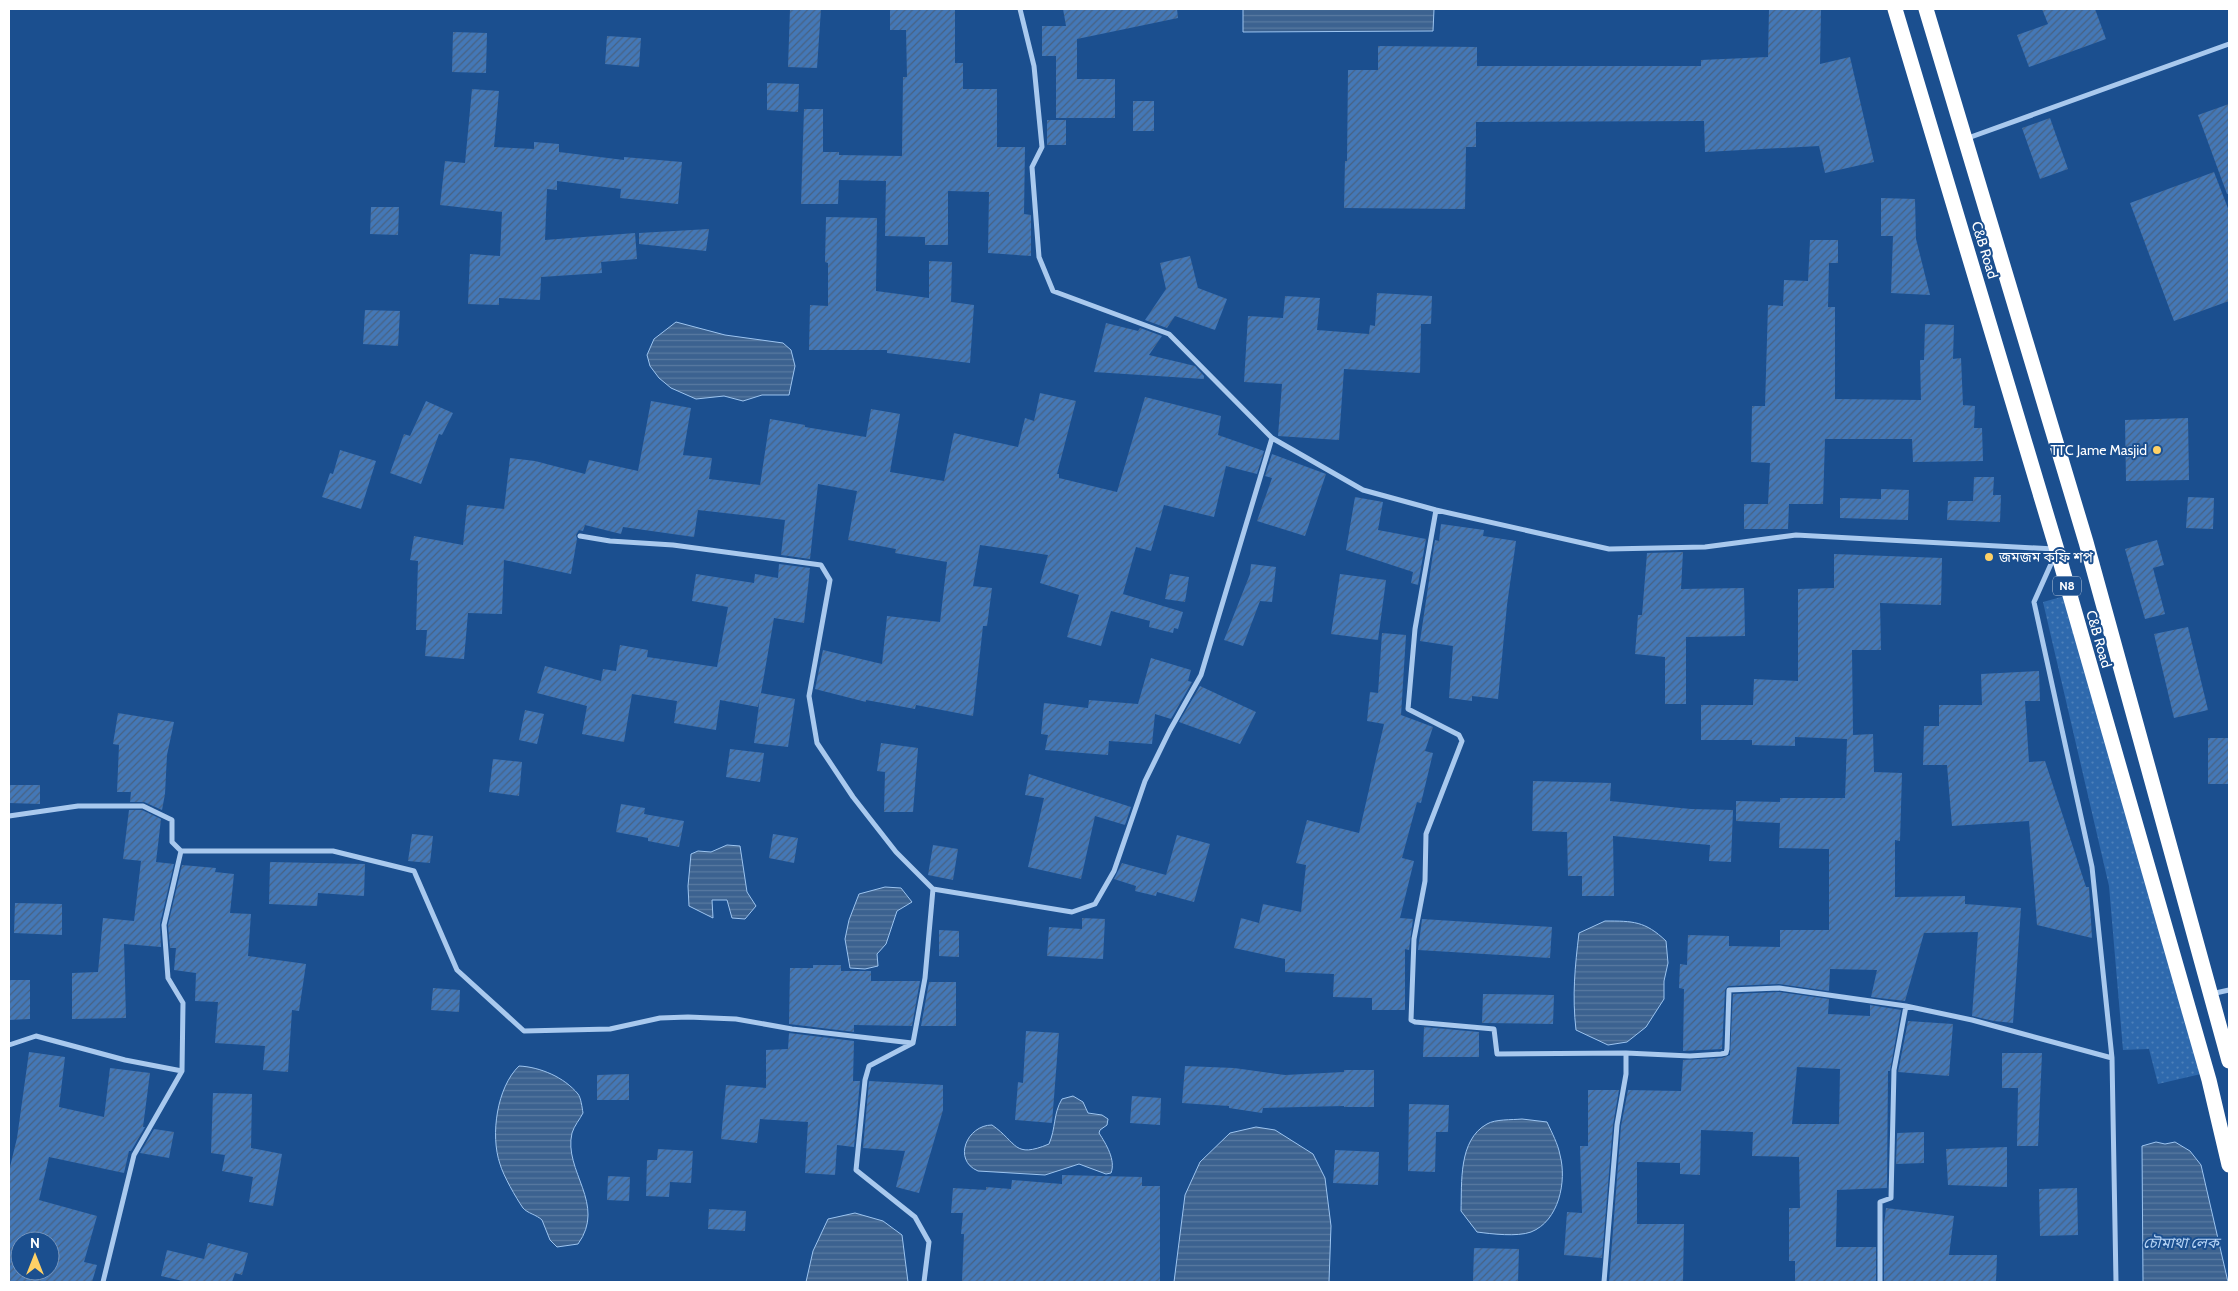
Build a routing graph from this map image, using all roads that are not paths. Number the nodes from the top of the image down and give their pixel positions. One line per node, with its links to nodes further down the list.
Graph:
1 (1020, 9): 6 (street)
2 (1895, 9): 9 (highway, C&B Road / N8)
3 (1926, 9): 5 (highway, C&B Road / N8)
4 (2229, 44): 5 (street)
5 (1965, 139): 14 (highway, C&B Road / N8)
6 (1272, 438): 7 (street); 12 (street)
7 (1436, 510): 9 (street); 18 (street)
8 (580, 536): 12 (street)
9 (2057, 550): 19 (street); 22 (highway, C&B Road / N8)
10 (9, 816): 11 (street)
11 (181, 850): 16 (street); 21 (street)
12 (932, 889): 16 (street)
13 (2229, 990): 14 (street)
14 (2211, 995): 20 (highway, C&B Road / N8)
15 (1906, 1006): 18 (street); 19 (street); 26 (street)
16 (913, 1043): 24 (street)
17 (9, 1045): 21 (street)
18 (1626, 1053): 25 (street)
19 (2112, 1058): 27 (street)
20 (2229, 1061)
21 (182, 1071): 23 (street)
22 (2229, 1165)
23 (103, 1282)
24 (924, 1282)
25 (1604, 1282)
26 (1880, 1282)
27 (2116, 1282)

